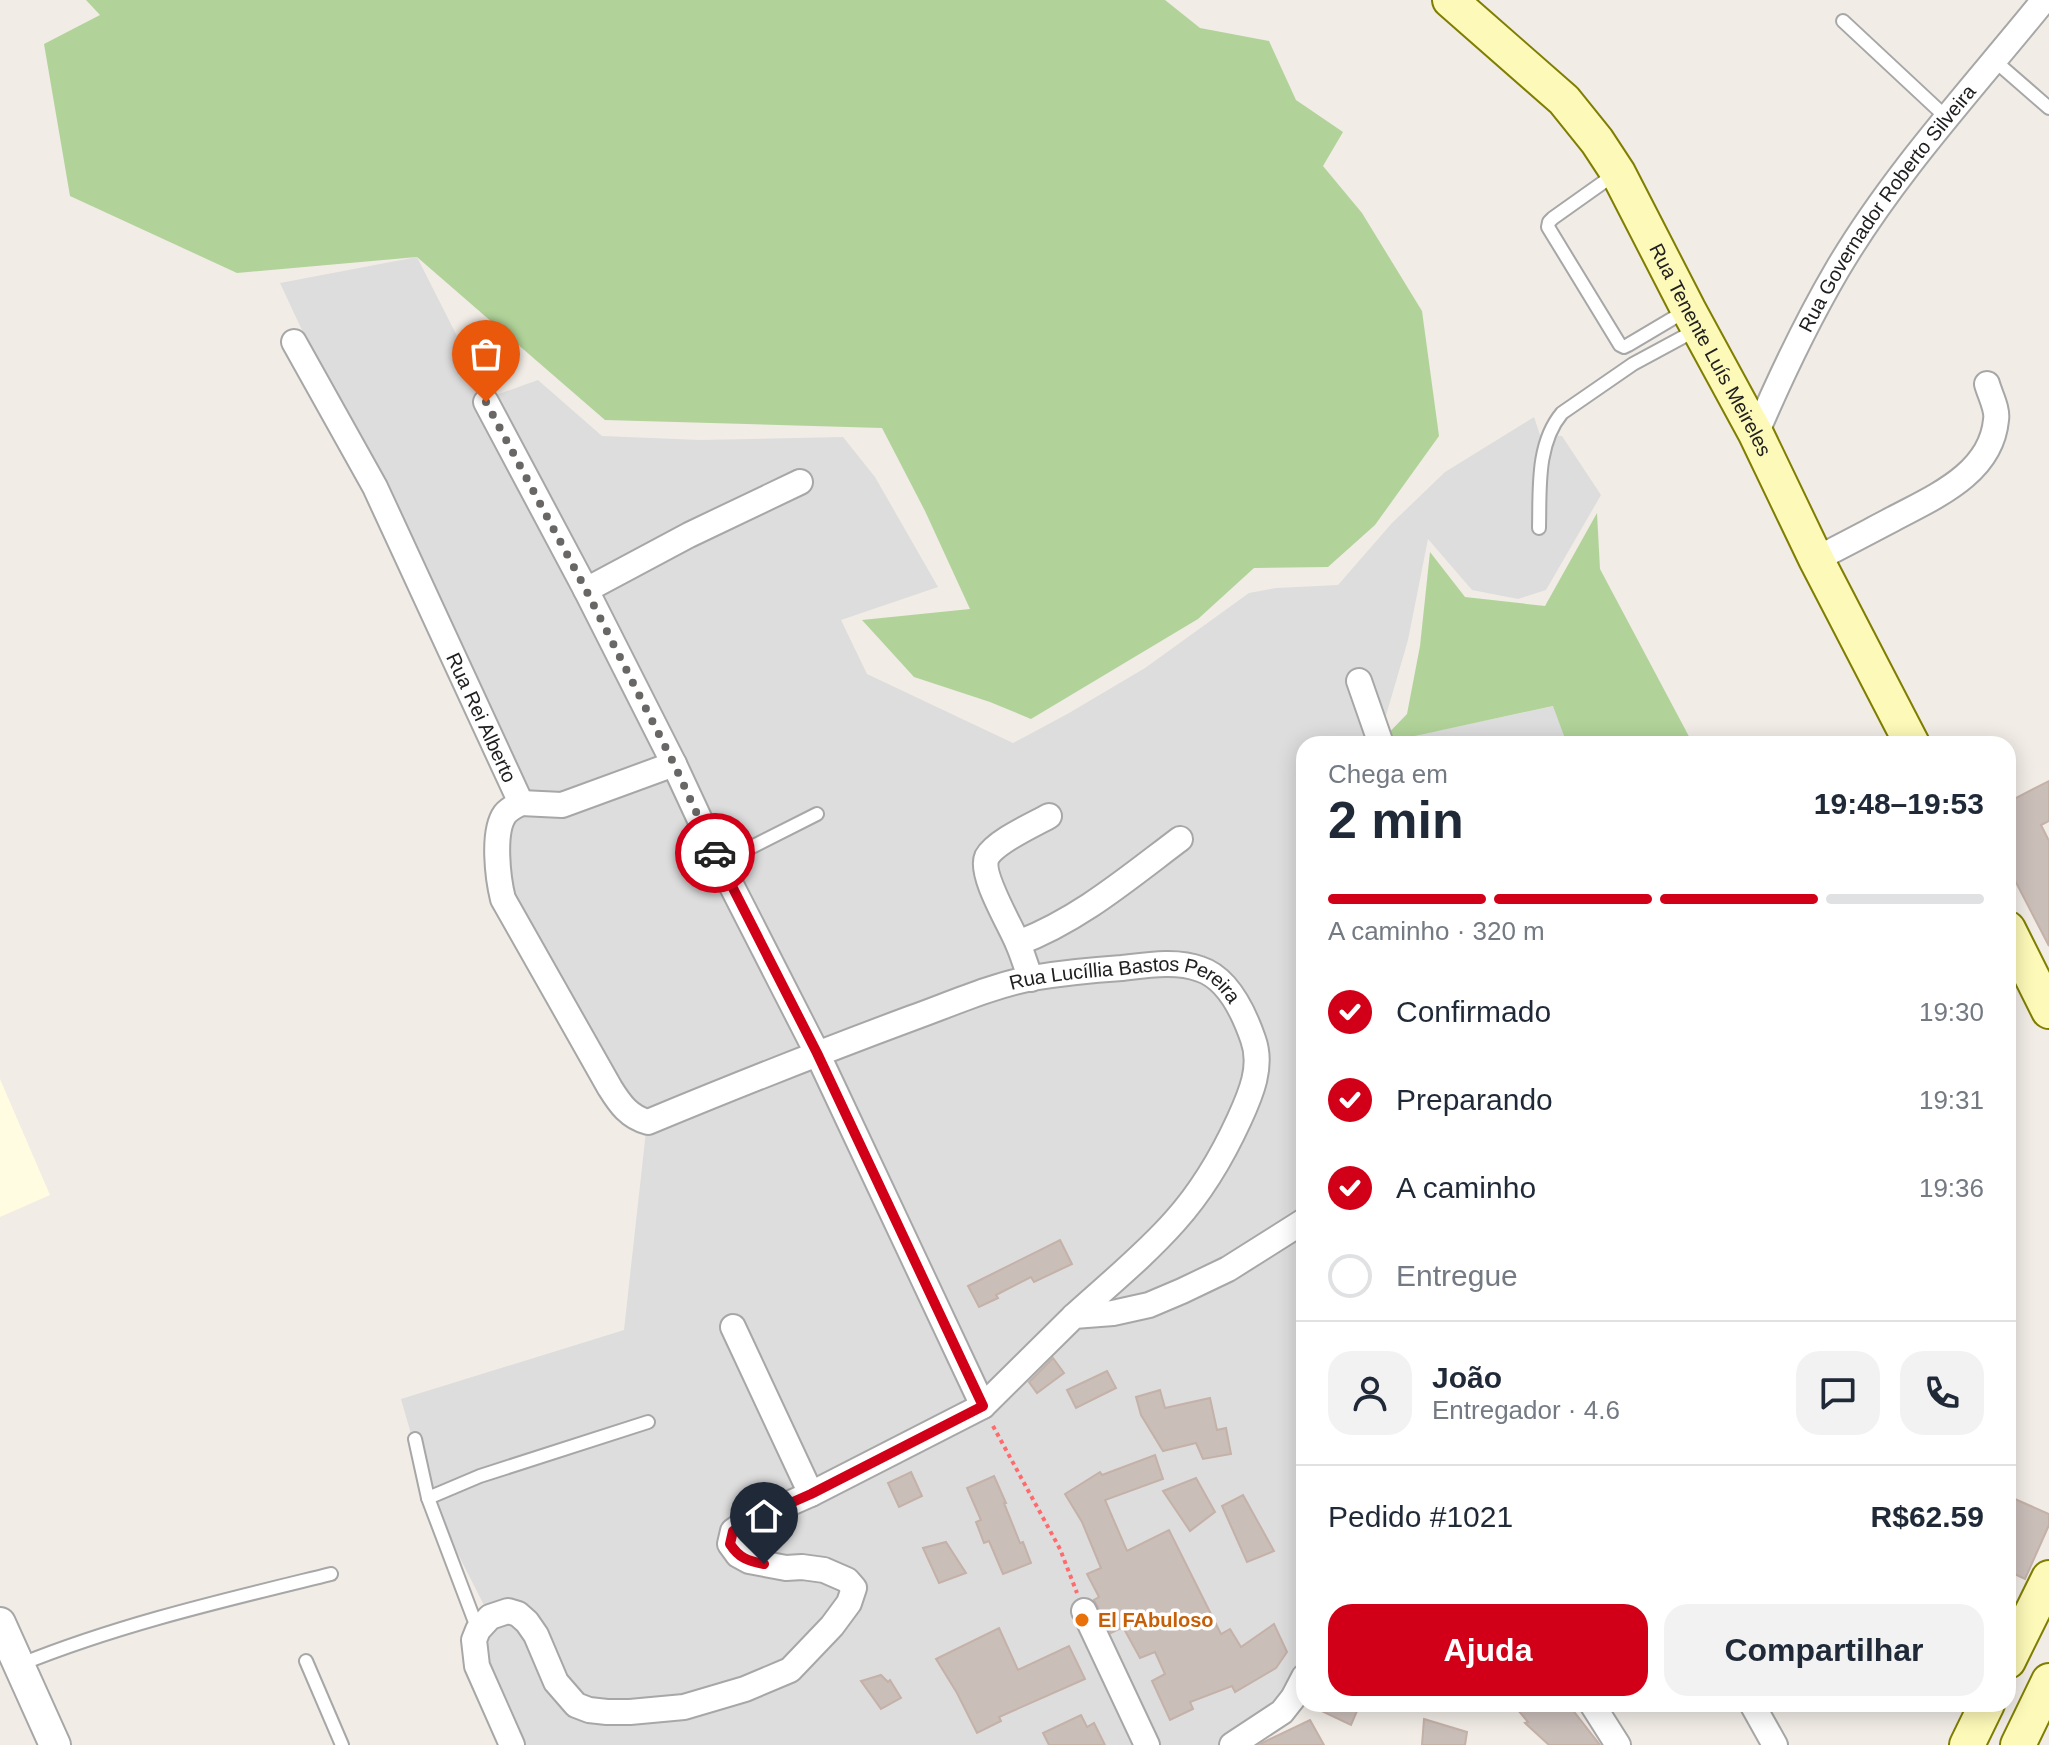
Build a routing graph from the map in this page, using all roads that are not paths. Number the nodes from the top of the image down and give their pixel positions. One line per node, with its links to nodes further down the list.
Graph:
1 (1450, 0): 7 (main road, Rua Tenente Luís Meireles)
2 (2044, 0): 4 (street, Rua Governador Roberto Silveira)
3 (1843, 21): 6 (lane)
4 (1995, 61): 5 (lane); 6 (street, Rua Governador Roberto Silveira)
5 (2049, 108)
6 (1947, 118): 12 (street, Rua Governador Roberto Silveira)
7 (1618, 173): 8 (main road, Rua Tenente Luís Meireles); 8 (lane)
8 (1694, 319): 12 (main road, Rua Tenente Luís Meireles); 14 (lane)
9 (294, 342): 21 (street, Rua Rei Alberto)
10 (1987, 384): 15 (street)
11 (486, 402): 16 (street)
12 (1756, 434): 15 (main road, Rua Tenente Luís Meireles)
13 (800, 482): 16 (street)
14 (1539, 528)
15 (1816, 559): 19 (main road, Rua Tenente Luís Meireles)
16 (586, 590): 20 (street)
17 (1359, 681): 18 (street)
18 (1378, 736)
19 (1908, 736)
20 (674, 764): 21 (street); 25 (street)
21 (521, 803): 31 (street, Rua Rei Alberto)
22 (817, 814): 25 (lane)
23 (1049, 816): 26 (street)
24 (1180, 839): 26 (street)
25 (720, 863): 30 (street)
26 (1018, 943): 28 (street)
27 (2016, 945): 29 (main road)
28 (1031, 979): 30 (street, Rua Lucíllia Bastos Pereira); 33 (street, Rua Lucíllia Bastos Pereira)
29 (2049, 1011)
30 (817, 1053): 31 (street, Rua Lucíllia Bastos Pereira); 35 (street)
31 (648, 1122)
32 (1296, 1226): 33 (street)
33 (1074, 1316): 35 (street, Rua Lucíllia Bastos Pereira)
34 (733, 1327): 38 (street)
35 (983, 1406): 38 (street, Rua Lucíllia Bastos Pereira)
36 (648, 1422): 39 (lane)
37 (415, 1439): 39 (lane)
38 (811, 1494): 43 (street, Rua Lucíllia Bastos Pereira)
39 (428, 1498): 43 (lane)
40 (331, 1574): 44 (lane)
41 (2049, 1578): 45 (main road)
42 (1084, 1611): 55 (street)
43 (478, 1630): 54 (street)
44 (6, 1642): 52 (street)
45 (2016, 1645)
46 (306, 1661): 53 (lane)
47 (2049, 1681): 60 (main road)
48 (1296, 1692): 56 (street)
49 (1597, 1712): 57 (street)
50 (1756, 1712): 58 (street)
51 (1983, 1712): 59 (main road)
52 (51, 1744)
53 (342, 1745)
54 (512, 1745)
55 (1147, 1745)
56 (1232, 1745)
57 (1618, 1745)
58 (1775, 1745)
59 (1967, 1745)
60 (2018, 1745)

